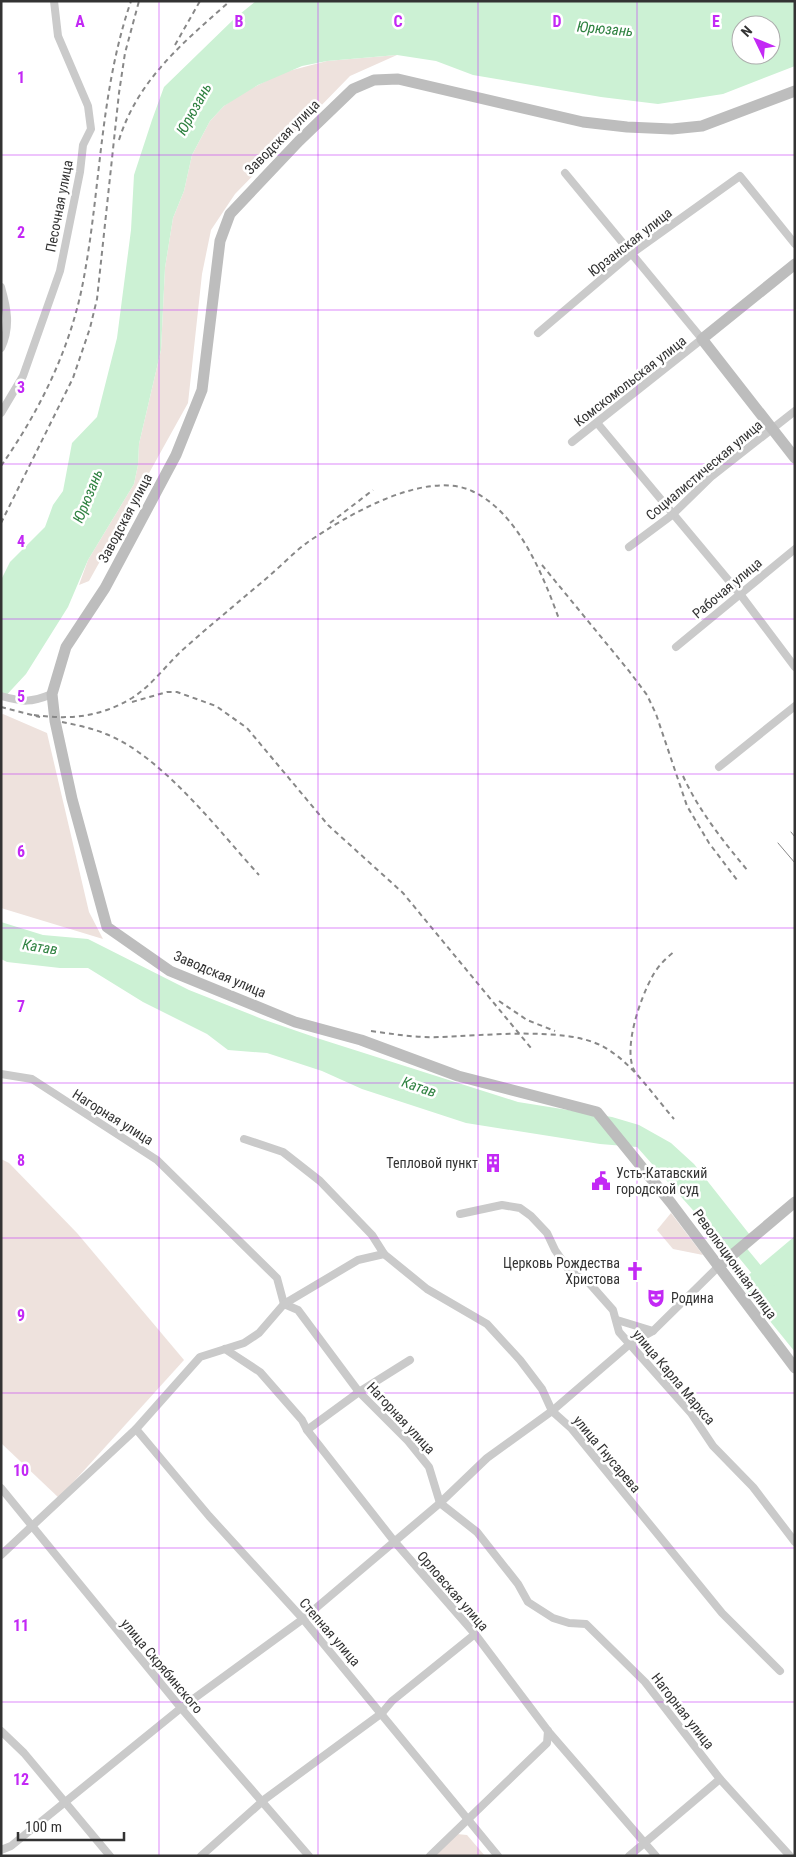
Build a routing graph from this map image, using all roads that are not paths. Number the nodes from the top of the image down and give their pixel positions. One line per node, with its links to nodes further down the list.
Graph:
1 (54, 1): 12 (street, Песочная улица)
2 (795, 91): 23 (street, Заводская улица)
3 (565, 173): 5 (street)
4 (795, 244): 5 (street, Юрзанская улица)
5 (631, 254): 8 (street, Юрзанская улица); 9 (street)
6 (795, 264): 9 (street)
7 (1, 286): 10 (street)
8 (538, 333)
9 (702, 339): 13 (street, Комскомольская улица); 14 (street)
10 (1, 348)
11 (795, 411): 14 (street, Социалистическая улица)
12 (1, 413)
13 (598, 424): 15 (street, Комскомольская улица); 17 (street)
14 (772, 430): 16 (street); 17 (street, Социалистическая улица)
15 (572, 442)
16 (795, 458)
17 (672, 515): 18 (street, Социалистическая улица); 20 (street)
18 (629, 548)
19 (795, 549): 20 (street, Рабочая улица)
20 (740, 594): 21 (street, Рабочая улица); 22 (street)
21 (676, 647)
22 (795, 667)
23 (52, 694): 24 (street); 28 (street, Заводская улица)
24 (1, 696)
25 (795, 706): 26 (street)
26 (720, 767)
27 (1, 1074): 34 (street, Нагорная улица)
28 (597, 1112): 33 (street, Революционная улица)
29 (244, 1139): 32 (street, улица Гнусарева)
30 (795, 1202): 33 (street)
31 (460, 1214): 35 (street, улица Карла Маркса)
32 (384, 1254): 34 (street); 42 (street, улица Гнусарева)
33 (720, 1266): 36 (street); 40 (street, Революционная улица)
34 (284, 1304): 38 (street); 41 (street, Нагорная улица)
35 (617, 1320): 36 (street); 37 (street, улица Карла Маркса)
36 (653, 1331): 37 (street)
37 (631, 1343): 42 (street); 49 (street, улица Карла Маркса)
38 (225, 1349): 43 (street); 44 (street, Орловская улица)
39 (410, 1360): 41 (street)
40 (795, 1368)
41 (359, 1392): 44 (street); 46 (street, Нагорная улица)
42 (552, 1411): 46 (street); 53 (street, улица Гнусарева)
43 (136, 1429): 47 (street); 51 (street, Степная улица)
44 (307, 1430): 48 (street, Орловская улица)
45 (1, 1488): 47 (street, улица Скрябинского)
46 (440, 1503): 48 (street); 58 (street, Нагорная улица)
47 (33, 1528): 50 (street); 54 (street, улица Скрябинского)
48 (394, 1542): 51 (street); 52 (street, Орловская улица)
49 (795, 1542)
50 (1, 1555)
51 (303, 1619): 54 (street); 55 (street, Степная улица)
52 (475, 1634): 55 (street); 57 (street, Орловская улица)
53 (780, 1671)
54 (181, 1708): 59 (street, улица Скрябинского); 60 (street)
55 (382, 1713): 59 (street); 61 (street, Степная улица)
56 (1, 1731): 60 (street)
57 (548, 1731): 61 (street); 62 (street, Орловская улица)
58 (720, 1779): 62 (street); 71 (street, Нагорная улица)
59 (262, 1802): 65 (street); 66 (street, улица Скрябинского)
60 (66, 1803): 63 (street); 64 (street)
61 (468, 1820): 67 (street); 68 (street, Степная улица)
62 (645, 1842): 69 (street); 70 (street, Орловская улица)
63 (1, 1850)
64 (110, 1856)
65 (201, 1856)
66 (309, 1856)
67 (430, 1856)
68 (498, 1856)
69 (629, 1856)
70 (656, 1856)
71 (790, 1856)

